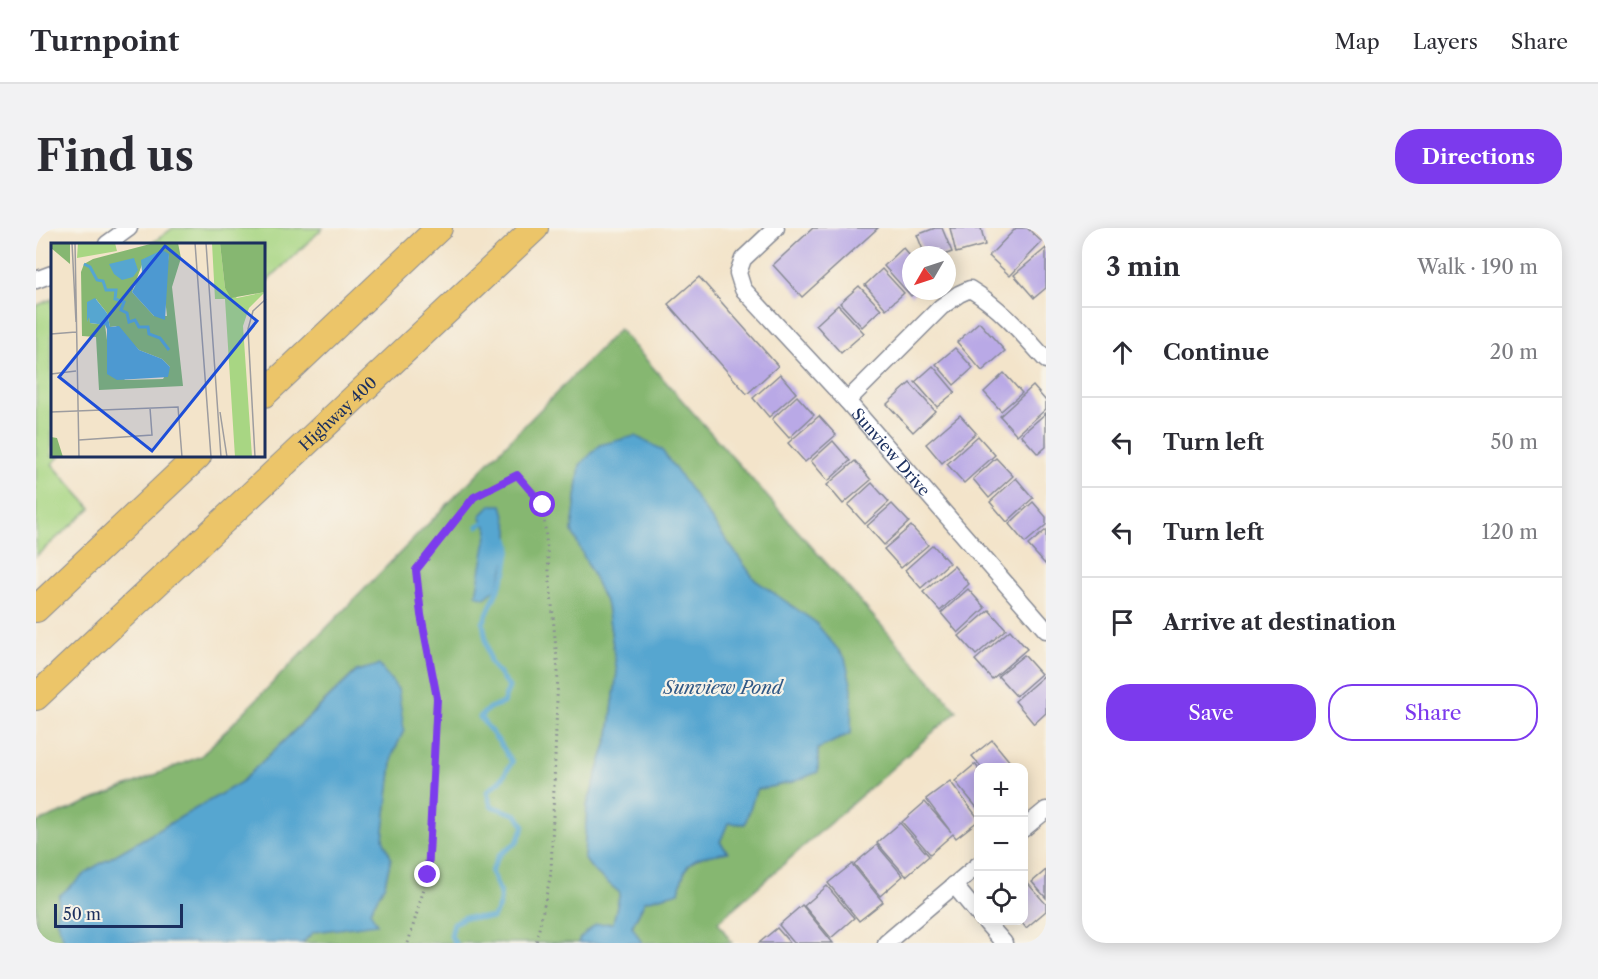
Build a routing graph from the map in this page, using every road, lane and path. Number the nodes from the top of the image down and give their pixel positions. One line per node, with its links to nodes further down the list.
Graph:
1 (129, 228): 5 (street)
2 (440, 228): 9 (highway)
3 (535, 228): 14 (highway, Highway 400)
4 (776, 228): 10 (street, Sunview Drive)
5 (108, 243)
6 (51, 274): 7 (street)
7 (36, 280)
8 (1046, 360): 10 (street)
9 (266, 392)
10 (847, 401): 13 (street, Sunview Drive)
11 (196, 458): 12 (highway)
12 (36, 609)
13 (1046, 630)
14 (36, 697)
15 (1046, 810): 16 (street)
16 (1028, 825)
17 (974, 868): 18 (street)
18 (954, 885): 19 (street); 23 (street)
19 (974, 909)
20 (988, 925): 24 (street)
21 (408, 943): 22 (path)
22 (536, 943)
23 (886, 943)
24 (1004, 943)

